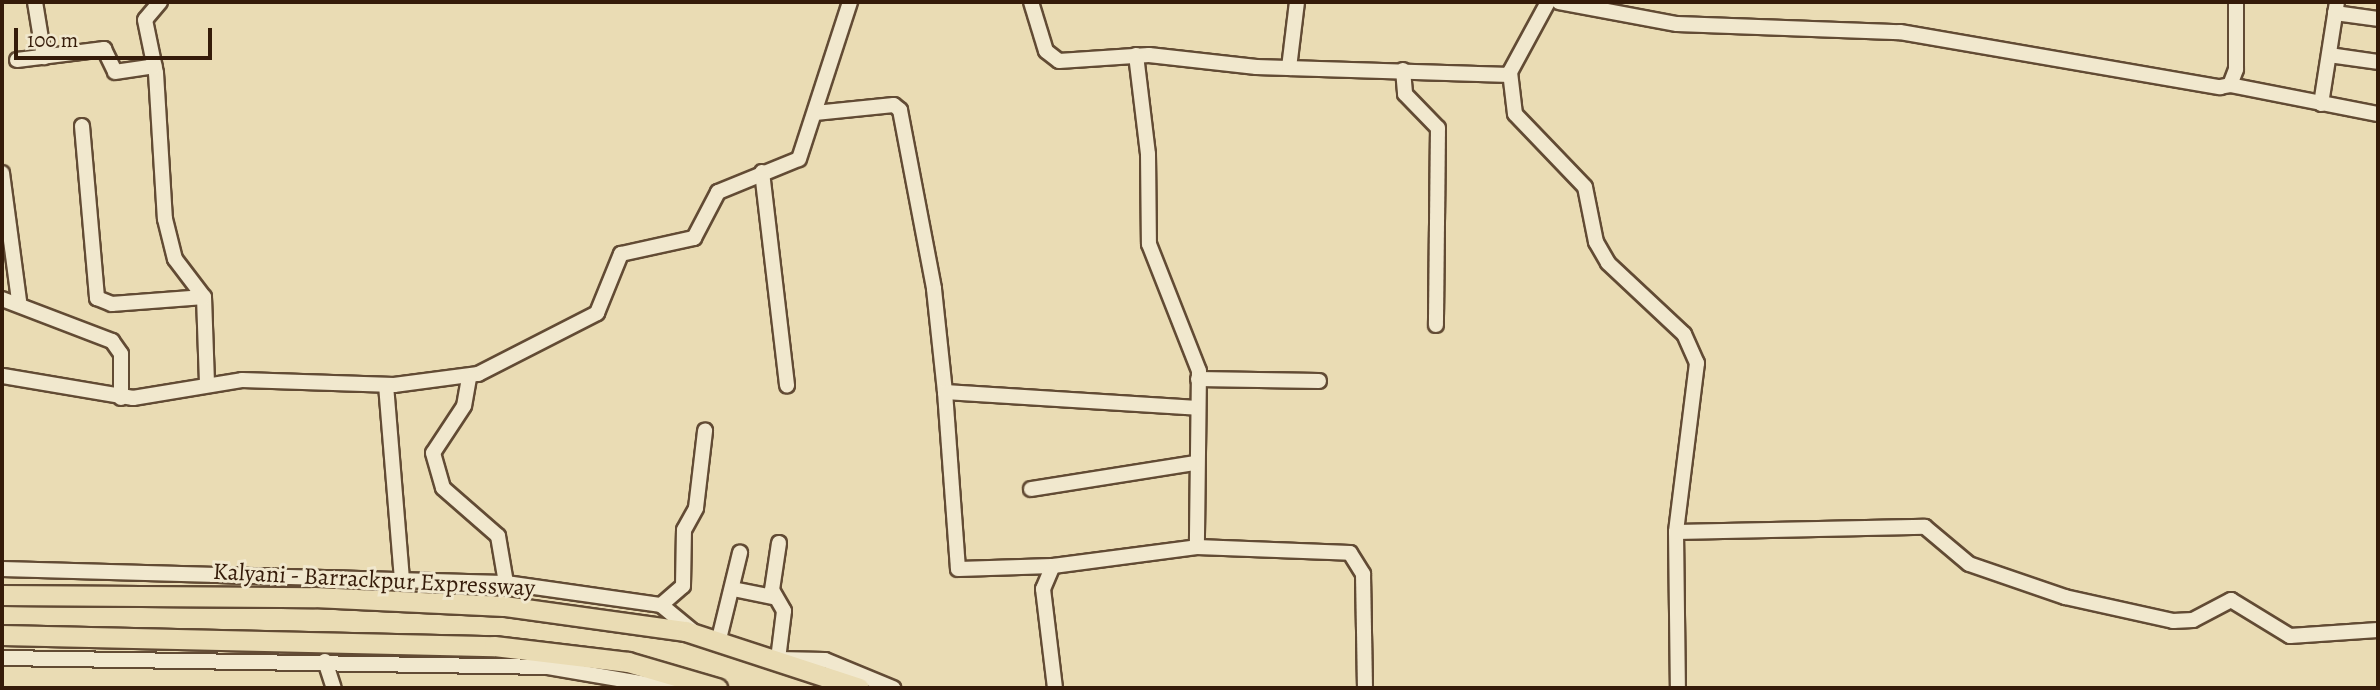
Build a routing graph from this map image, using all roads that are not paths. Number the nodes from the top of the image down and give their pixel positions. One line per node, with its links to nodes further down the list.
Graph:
1 (35, 2): 13 (street)
2 (160, 2): 16 (street)
3 (850, 2): 22 (street)
4 (1031, 2): 11 (street)
5 (1297, 2): 17 (street)
6 (1548, 2): 19 (street)
7 (1559, 2): 20 (street)
8 (2236, 2): 20 (street)
9 (2336, 8): 10 (street); 12 (street)
10 (2378, 19)
11 (1136, 55): 17 (street); 33 (street)
12 (2329, 55): 15 (street); 21 (street)
13 (44, 57): 14 (street); 16 (street)
14 (17, 60)
15 (2378, 62)
16 (155, 66): 27 (street)
17 (1289, 68): 18 (street)
18 (1403, 70): 19 (street); 30 (street)
19 (1510, 75): 44 (street)
20 (2230, 85): 21 (street)
21 (2321, 104): 23 (street)
22 (816, 113): 25 (street); 38 (street)
23 (2378, 114)
24 (82, 126): 27 (street)
25 (762, 172): 32 (street); 37 (street)
26 (2, 173): 29 (street)
27 (204, 297): 36 (street)
28 (2, 299): 29 (street)
29 (19, 302): 39 (street)
30 (1436, 325)
31 (3, 376): 39 (street)
32 (469, 377): 35 (street); 51 (street)
33 (1198, 379): 34 (street); 40 (street)
34 (1319, 381)
35 (386, 385): 36 (street); 50 (street)
36 (207, 386): 39 (street)
37 (788, 386)
38 (945, 392): 40 (street); 48 (street)
39 (121, 398)
40 (1197, 408): 42 (street)
41 (705, 431): 55 (street)
42 (1195, 463): 43 (street); 46 (street)
43 (1031, 489)
44 (1676, 532): 56 (street); 70 (street)
45 (779, 543): 54 (street)
46 (1197, 547): 48 (street); 69 (street)
47 (740, 553): 52 (street)
48 (1053, 566): 68 (street)
49 (2, 569): 50 (street)
50 (402, 578): 51 (street)
51 (506, 583): 55 (street)
52 (733, 589): 54 (street); 59 (street)
53 (2, 595): 57 (highway, Kalyani - Barrackpur Expressway)
54 (773, 597): 61 (street)
55 (661, 605): 57 (street)
56 (2378, 630)
57 (696, 634): 59 (highway, Kalyani - Barrackpur Expressway)
58 (2, 635): 65 (highway)
59 (719, 639): 61 (highway, Kalyani - Barrackpur Expressway)
60 (2, 658): 62 (street)
61 (778, 659): 66 (highway, Kalyani - Barrackpur Expressway); 67 (street)
62 (325, 661): 63 (street); 64 (street)
63 (334, 688)
64 (669, 688)
65 (717, 688)
66 (859, 688)
67 (893, 688)
68 (1055, 688)
69 (1365, 688)
70 (1678, 688)

